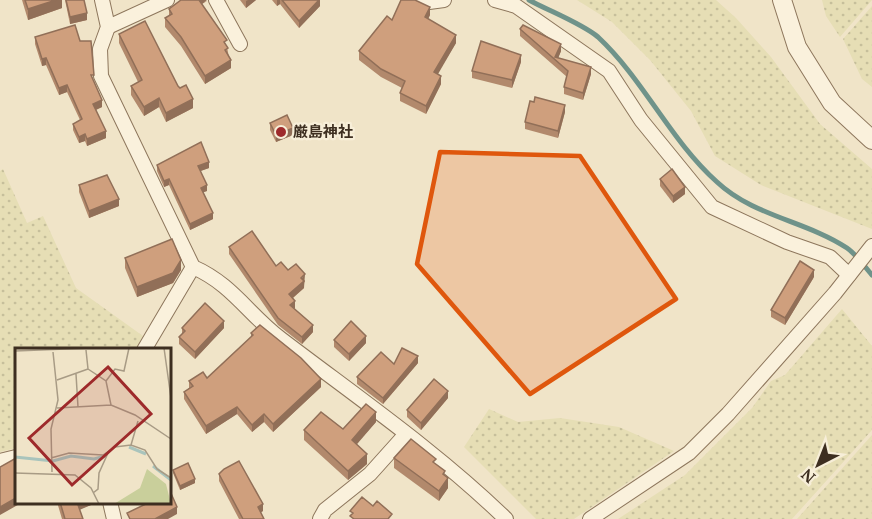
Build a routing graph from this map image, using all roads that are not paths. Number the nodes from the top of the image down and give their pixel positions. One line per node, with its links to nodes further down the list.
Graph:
1 (102, 0): 8 (street)
2 (167, 0): 8 (street)
3 (216, 0): 9 (street)
4 (419, 0): 5 (street)
5 (444, 0)
6 (495, 0): 13 (street)
7 (782, 0): 10 (street)
8 (108, 27): 12 (street)
9 (240, 44)
10 (872, 140)
11 (872, 246): 13 (street)
12 (193, 267): 14 (street); 15 (street)
13 (849, 275): 22 (street)
14 (145, 348)
15 (405, 435): 20 (street); 21 (street)
16 (15, 457): 17 (street)
17 (0, 461)
18 (110, 504): 19 (street)
19 (114, 519)
20 (320, 519)
21 (506, 519)
22 (590, 519)

